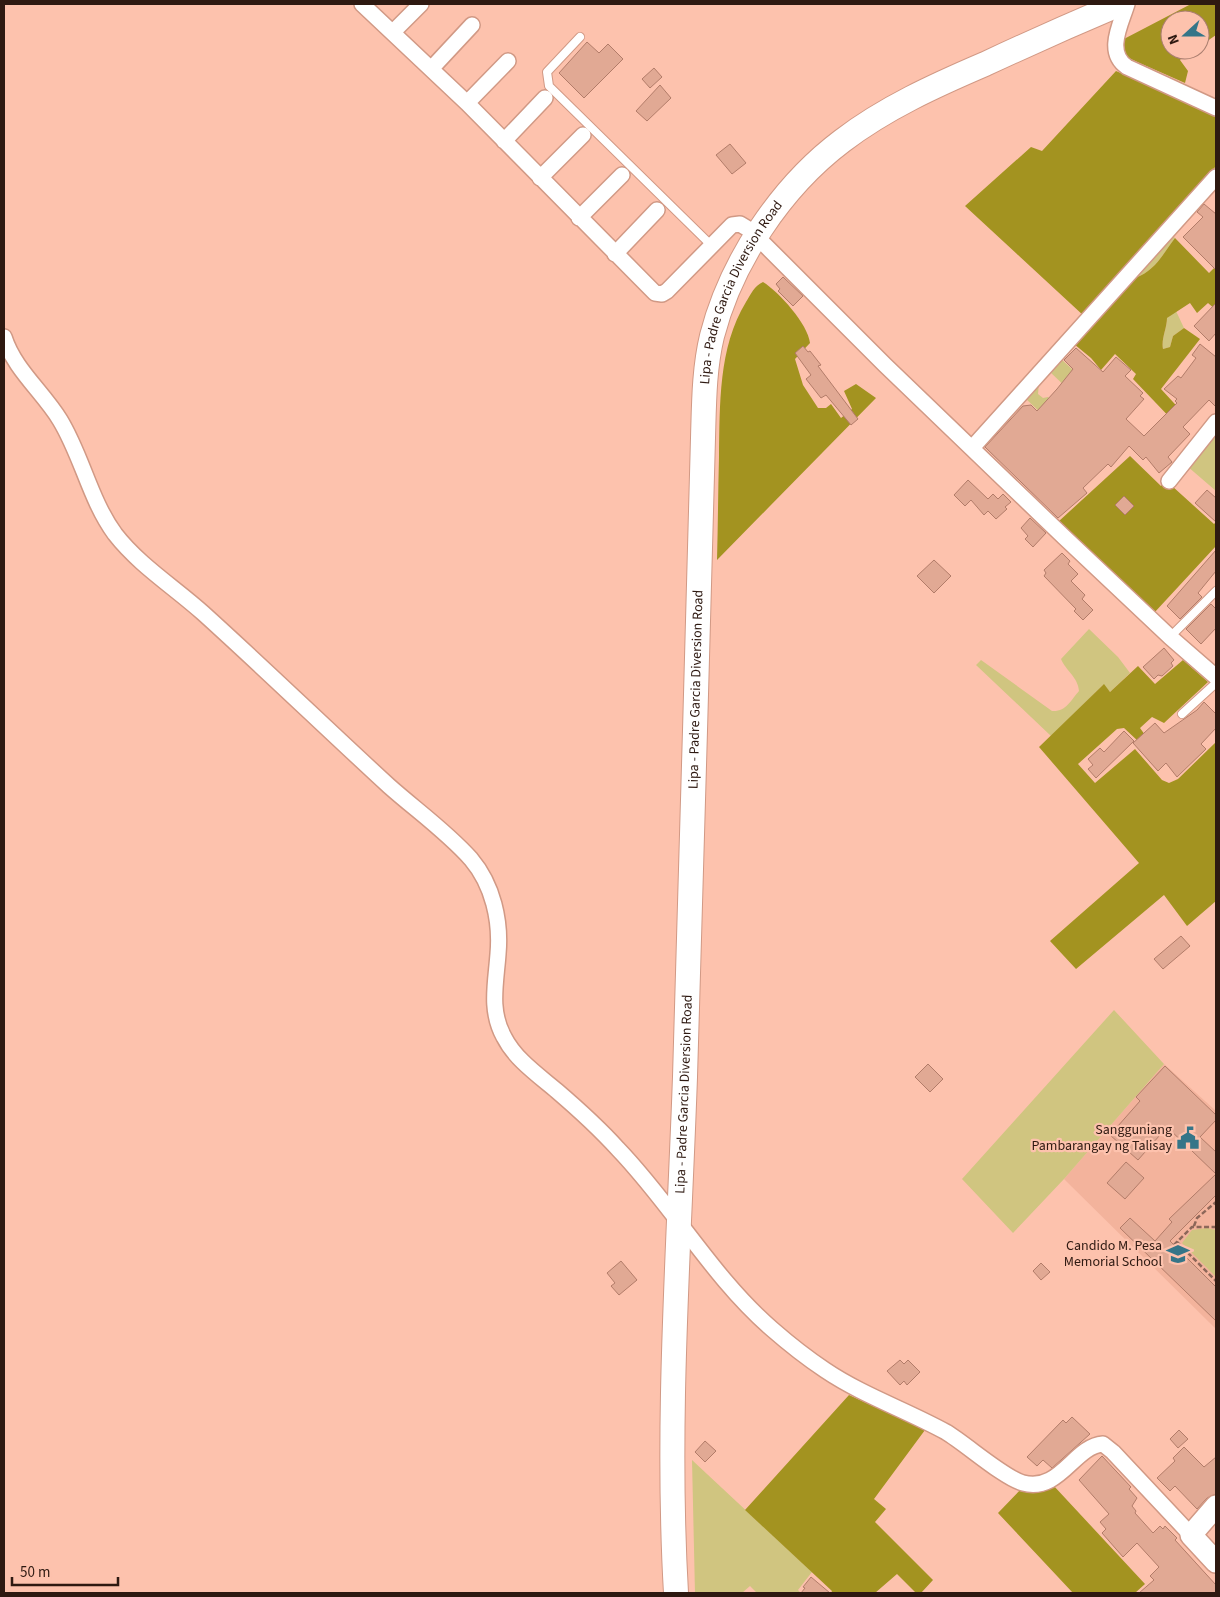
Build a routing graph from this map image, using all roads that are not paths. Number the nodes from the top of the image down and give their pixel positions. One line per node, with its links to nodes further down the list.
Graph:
1 (362, 4): 6 (street)
2 (421, 4): 6 (street)
3 (1120, 4): 20 (main road, Lipa - Padre Garcia Diversion Road)
4 (1128, 4): 12 (street)
5 (472, 24): 9 (street)
6 (393, 32): 9 (street)
7 (580, 37): 21 (lane)
8 (508, 61): 11 (street)
9 (431, 69): 11 (street)
10 (545, 98): 14 (street)
11 (467, 103): 14 (street)
12 (1216, 108)
13 (583, 135): 17 (street)
14 (504, 140): 17 (street)
15 (622, 175): 19 (street)
16 (1216, 177): 25 (street)
17 (540, 178): 19 (street)
18 (657, 210): 22 (street)
19 (579, 218): 22 (street)
20 (757, 236): 21 (street); 25 (street); 32 (main road, Lipa - Padre Garcia Diversion Road)
21 (711, 245): 22 (street)
22 (615, 254)
23 (4, 337): 32 (street)
24 (1216, 422): 26 (street)
25 (972, 448): 28 (street)
26 (1169, 481)
27 (1216, 591): 28 (lane)
28 (1170, 637): 29 (street)
29 (1216, 677)
30 (1216, 683): 31 (lane)
31 (1182, 714)
32 (679, 1220): 34 (street); 36 (main road, Lipa - Padre Garcia Diversion Road)
33 (1216, 1506): 34 (street)
34 (1191, 1535): 35 (street)
35 (1216, 1562)
36 (676, 1593)

